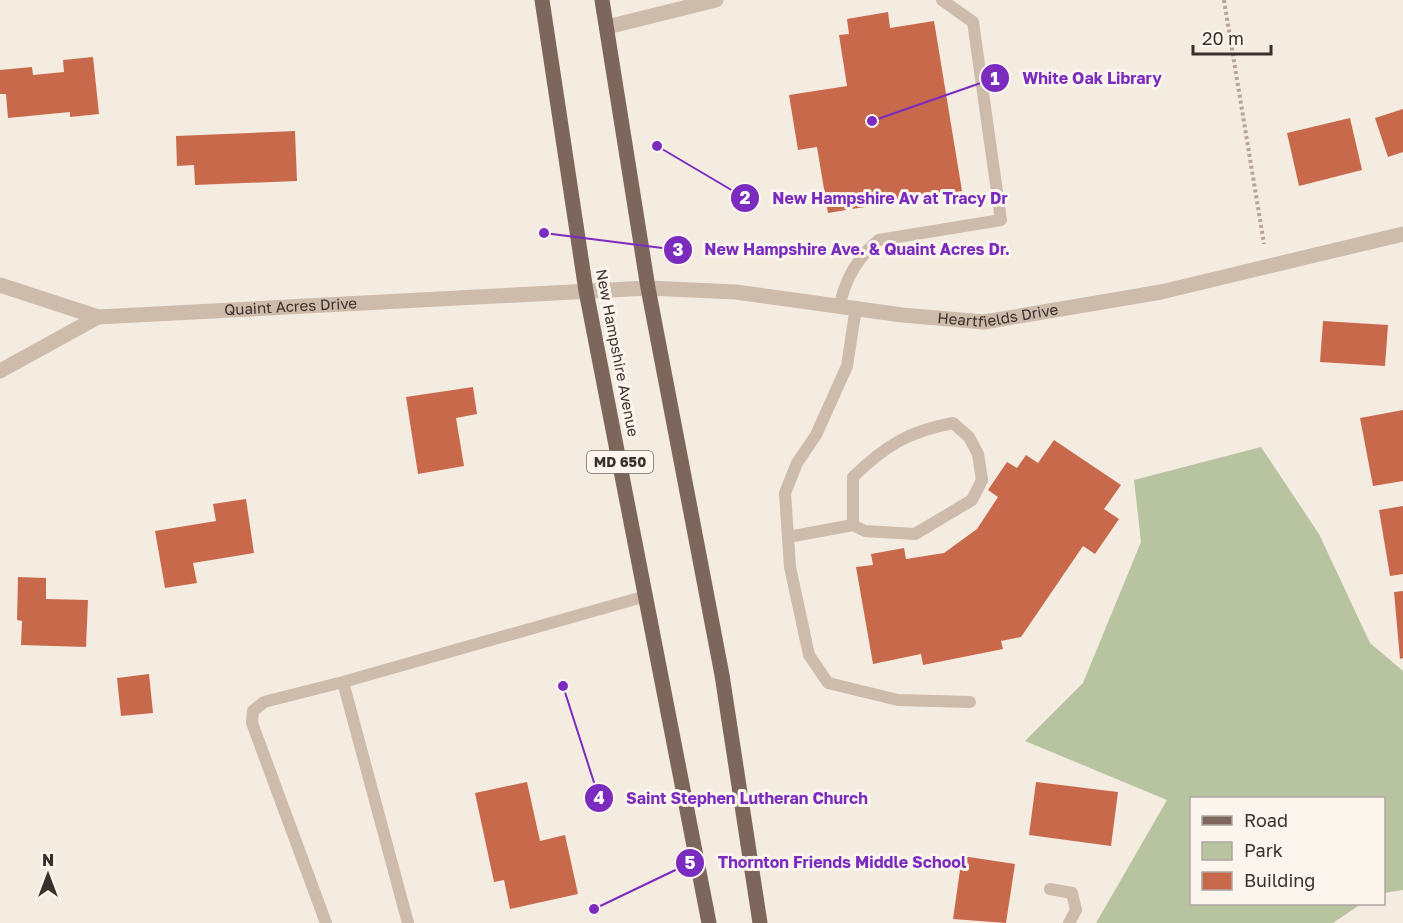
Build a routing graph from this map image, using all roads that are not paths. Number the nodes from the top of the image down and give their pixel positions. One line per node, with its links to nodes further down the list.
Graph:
1 (542, 0): 9 (main road, New Hampshire Avenue / MD 650)
2 (602, 0): 5 (main road)
3 (716, 0): 5 (street)
4 (942, 0): 10 (lane)
5 (607, 27): 8 (main road)
6 (1403, 234): 11 (street, Heartfields Drive)
7 (0, 285): 12 (street, Quaint Acres Drive)
8 (648, 288): 9 (street, Heartfields Drive); 10 (street, Heartfields Drive); 23 (main road)
9 (586, 291): 12 (street, Quaint Acres Drive); 16 (main road, New Hampshire Avenue / MD 650)
10 (840, 305): 11 (street, Heartfields Drive)
11 (856, 307): 15 (lane)
12 (98, 317): 13 (street)
13 (0, 371)
14 (853, 525): 14 (lane); 15 (lane)
15 (788, 537): 18 (lane)
16 (646, 596): 17 (lane); 22 (main road, New Hampshire Avenue / MD 650)
17 (343, 682): 20 (lane); 21 (lane)
18 (970, 702)
19 (1050, 889): 24 (lane)
20 (326, 923)
21 (408, 923)
22 (709, 923)
23 (760, 923)
24 (1069, 923)

